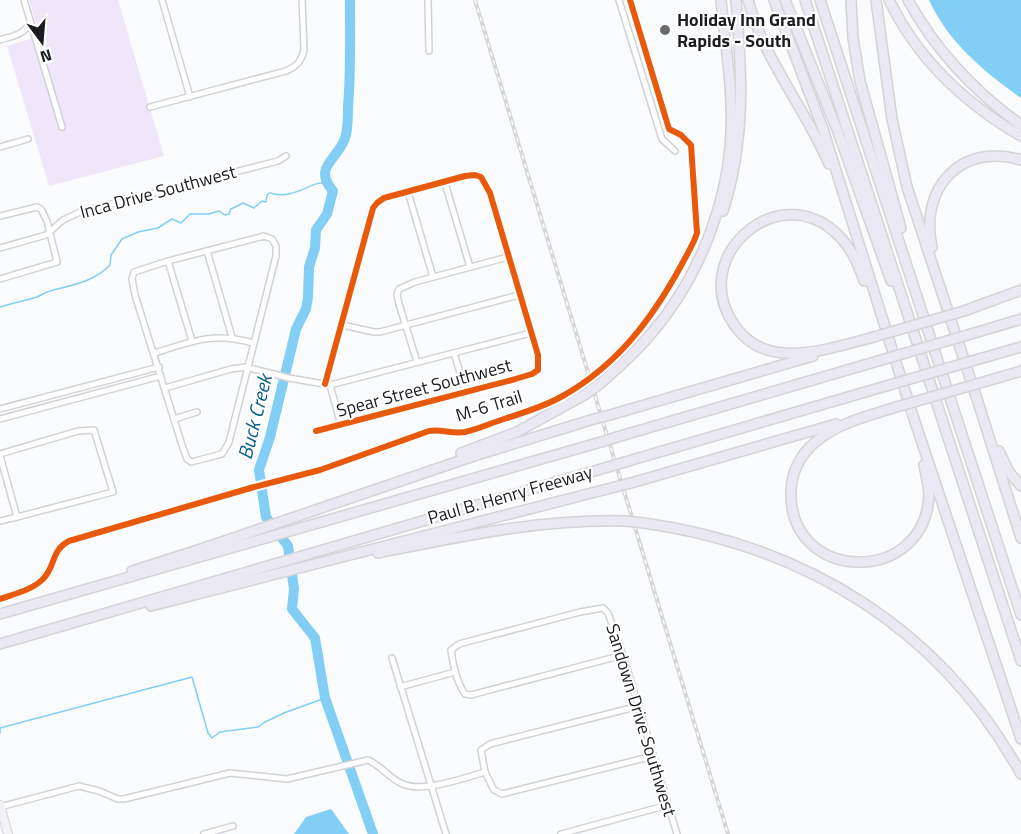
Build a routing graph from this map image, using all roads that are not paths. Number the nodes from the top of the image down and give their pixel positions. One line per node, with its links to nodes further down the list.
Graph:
1 (24, 0): 17 (street)
2 (162, 0): 20 (street)
3 (302, 0): 20 (street)
4 (428, 0): 19 (street)
5 (619, 0): 27 (street)
6 (721, 0): 42 (highway)
7 (736, 0): 42 (highway)
8 (748, 0): 32 (highway)
9 (774, 0): 32 (highway)
10 (785, 0): 61 (highway)
11 (805, 0): 61 (highway)
12 (820, 0): 47 (highway)
13 (851, 0): 47 (highway)
14 (876, 0): 46 (highway)
15 (890, 0): 24 (highway)
16 (908, 0): 22 (highway)
17 (30, 22): 18 (street); 23 (street)
18 (0, 40)
19 (429, 51)
20 (190, 96): 21 (street)
21 (150, 107)
22 (1021, 124)
23 (62, 127)
24 (1021, 136)
25 (28, 139): 26 (street)
26 (0, 147)
27 (675, 151)
28 (286, 156): 34 (street, Inca Drive Southwest)
29 (1021, 160): 46 (highway)
30 (445, 183): 31 (street); 37 (street); 39 (street)
31 (408, 192): 40 (street); 51 (street)
32 (846, 206): 50 (highway)
33 (0, 216): 34 (street)
34 (50, 232): 35 (street, Inca Drive Southwest); 41 (street)
35 (0, 248)
36 (207, 251): 38 (street); 54 (street); 57 (street)
37 (508, 257): 39 (street); 44 (street)
38 (168, 261): 56 (street); 59 (street)
39 (470, 267): 40 (street)
40 (433, 277): 52 (street)
41 (0, 279)
42 (685, 285): 81 (highway, bridge)
43 (1021, 290): 48 (highway)
44 (519, 295): 52 (street); 53 (street)
45 (1021, 295): 48 (highway)
46 (945, 302): 70 (highway)
47 (922, 311): 89 (highway)
48 (964, 311): 55 (highway, bridge)
49 (1021, 319): 85 (highway, Paul B. Henry Freeway, bridge)
50 (884, 323): 55 (highway); 74 (highway)
51 (342, 325): 52 (street); 67 (street)
52 (405, 325): 62 (street)
53 (531, 333): 60 (street); 69 (street, Spear Street Southwest)
54 (232, 337): 56 (street); 57 (street)
55 (870, 338): 81 (highway, bridge)
56 (192, 341): 59 (street)
57 (253, 343): 64 (street)
58 (1021, 347): 87 (highway, Paul B. Henry Freeway, bridge)
59 (154, 353): 63 (street)
60 (454, 353): 62 (street); 69 (street)
61 (922, 358): 93 (highway)
62 (417, 362): 67 (street)
63 (159, 367): 66 (street); 72 (street)
64 (246, 367): 67 (street); 68 (street); 76 (street)
65 (1021, 372): 71 (highway, bridge)
66 (161, 376): 68 (street); 75 (street)
67 (328, 385): 77 (street)
68 (165, 388): 76 (street)
69 (466, 392): 77 (street, Spear Street Southwest)
70 (978, 399): 80 (highway); 84 (highway)
71 (893, 408): 74 (highway); 86 (highway, bridge)
72 (0, 409)
73 (197, 412): 76 (street)
74 (913, 416): 97 (highway)
75 (0, 418)
76 (174, 419)
77 (340, 425): 78 (street, Spear Street Southwest)
78 (316, 431)
79 (0, 455): 82 (street); 82 (street)
80 (1021, 486)
81 (339, 500): 85 (highway)
82 (17, 517): 83 (street)
83 (0, 521)
84 (1021, 538)
85 (196, 555): 88 (highway)
86 (333, 561): 87 (highway); 100 (highway, bridge)
87 (206, 587): 90 (highway)
88 (0, 614)
89 (1021, 615)
90 (0, 644)
91 (623, 655): 94 (street); 94 (street, Sandown Drive Southwest); 96 (street, Sandown Drive Southwest)
92 (392, 658): 95 (street)
93 (1021, 661)
94 (455, 672): 95 (street)
95 (400, 687): 101 (street)
96 (639, 706): 98 (street, Sandown Drive Southwest); 99 (street)
97 (1021, 739)
98 (653, 756): 99 (street); 102 (street, Sandown Drive Southwest)
99 (485, 772): 101 (street)
100 (1021, 774)
101 (432, 785): 103 (street); 107 (street)
102 (668, 805): 108 (street); 109 (street, Sandown Drive Southwest)
103 (0, 806): 105 (main road)
104 (233, 826): 106 (street)
105 (8, 834)
106 (204, 834)
107 (446, 834)
108 (561, 834)
109 (677, 834)

